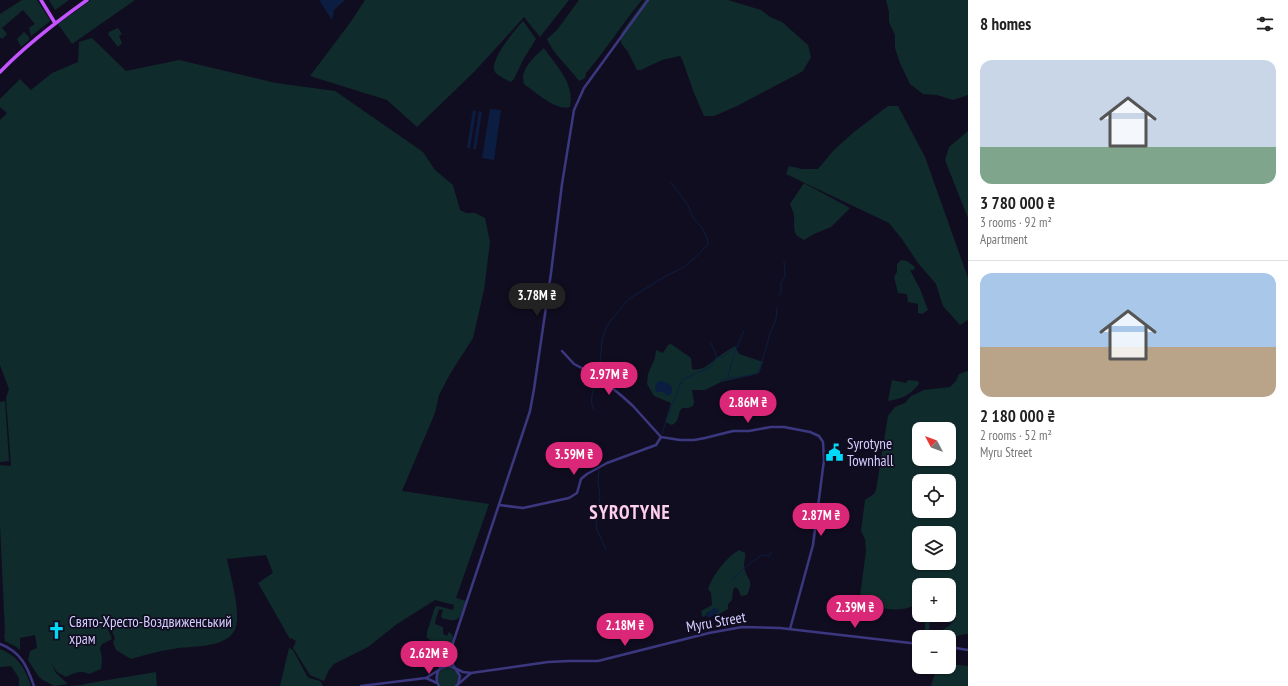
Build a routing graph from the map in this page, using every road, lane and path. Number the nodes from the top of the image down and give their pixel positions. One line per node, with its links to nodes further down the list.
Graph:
1 (41, 0): 4 (main road)
2 (87, 0): 4 (main road)
3 (648, 0): 8 (street)
4 (55, 23): 5 (main road)
5 (0, 72)
6 (562, 351): 7 (street)
7 (661, 437): 8 (street); 9 (street)
8 (499, 505): 14 (street)
9 (790, 629): 10 (street, Myru Street); 18 (street, Myru Street)
10 (912, 643)
11 (0, 644): 23 (street)
12 (956, 648): 13 (street)
13 (968, 650)
14 (450, 652): 15 (street); 16 (street)
15 (440, 670): 16 (street); 19 (street); 21 (street)
16 (456, 670): 17 (street); 18 (street)
17 (459, 673): 20 (street); 22 (street)
18 (471, 673): 20 (street)
19 (426, 678): 21 (street); 24 (street)
20 (463, 680): 22 (street)
21 (438, 685)
22 (457, 685)
23 (34, 686)
24 (361, 686)

